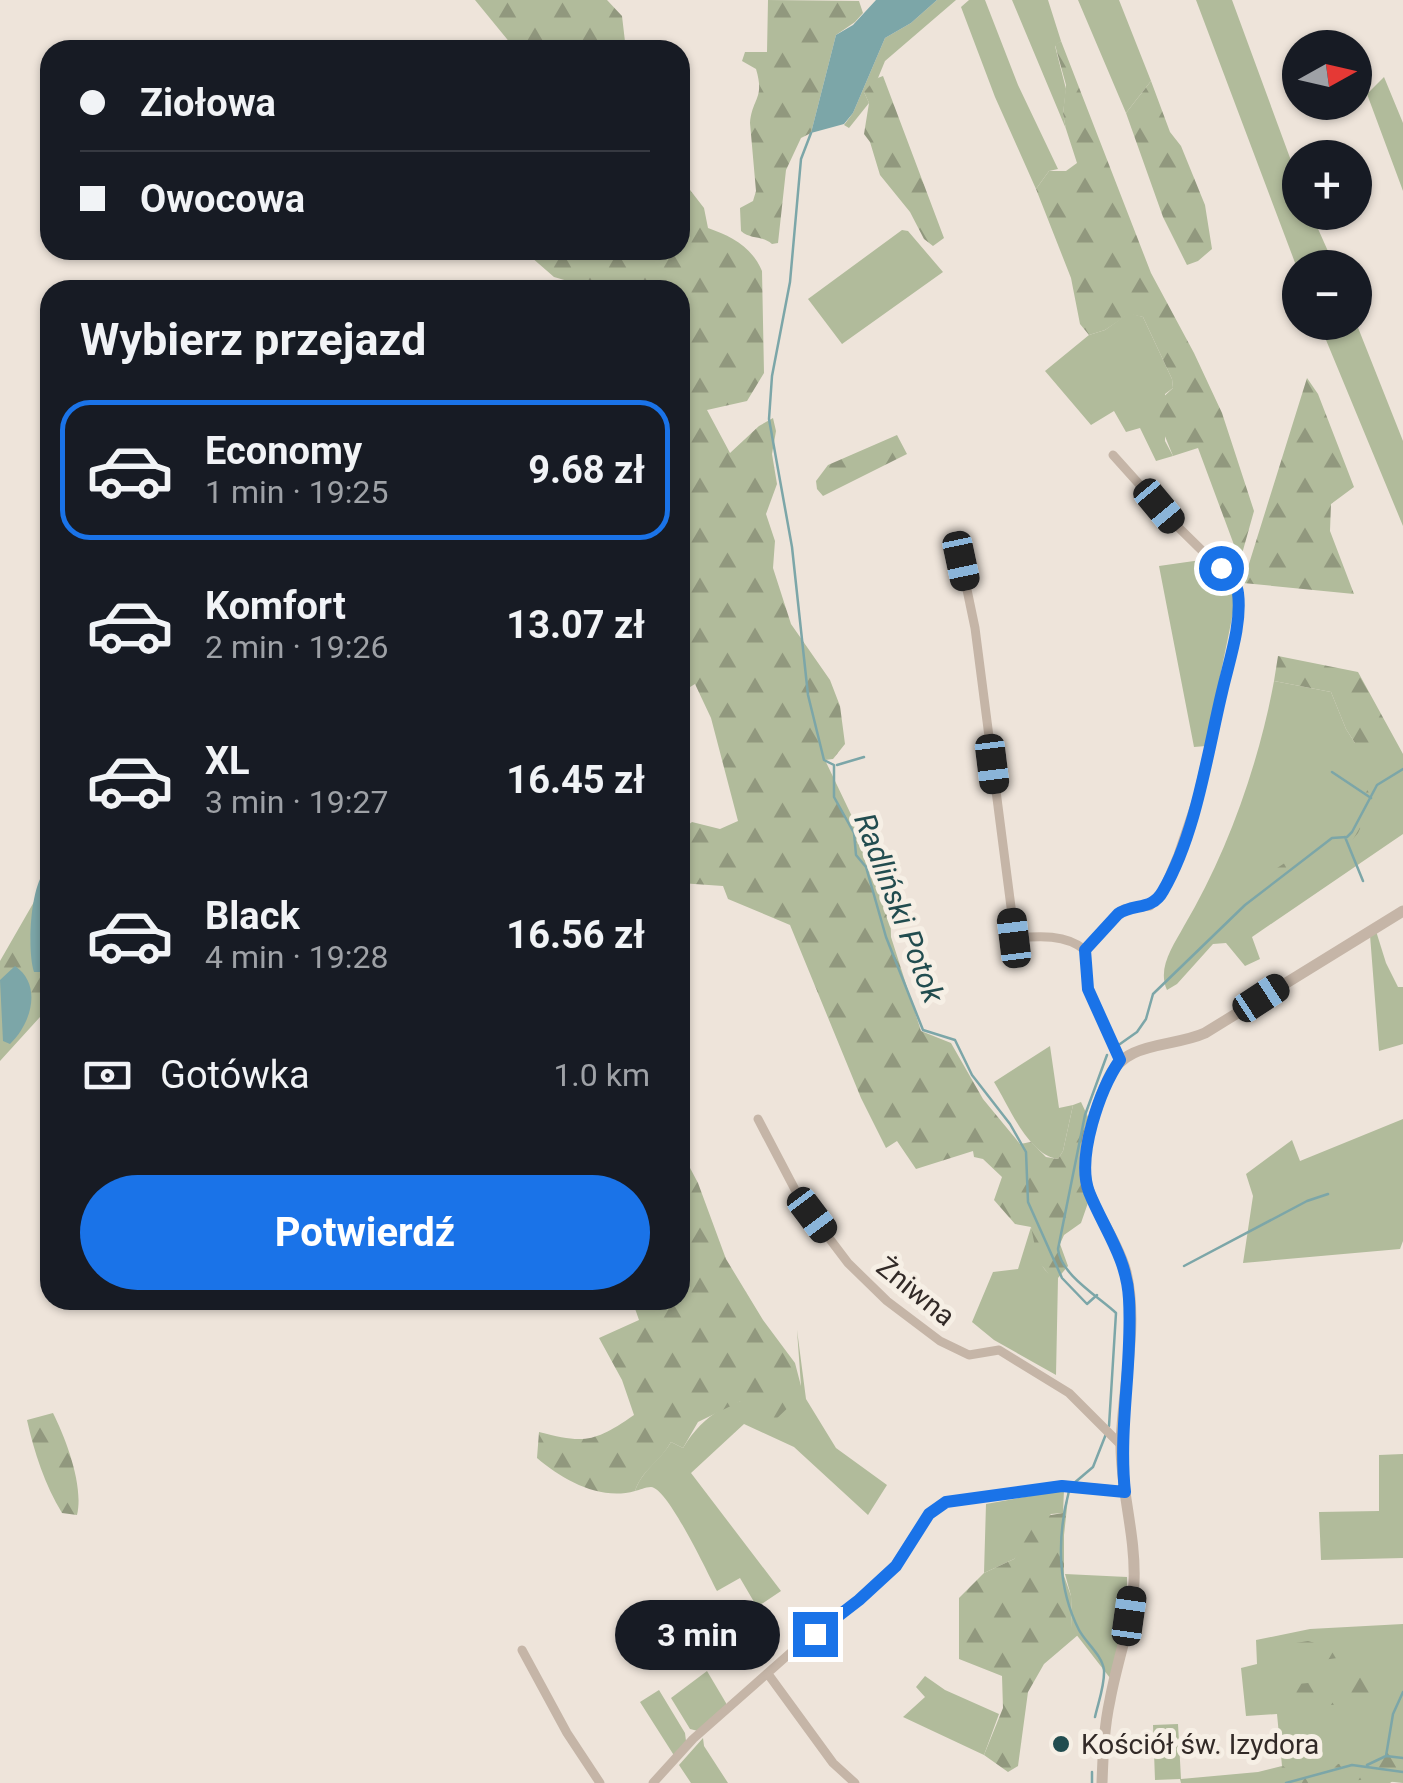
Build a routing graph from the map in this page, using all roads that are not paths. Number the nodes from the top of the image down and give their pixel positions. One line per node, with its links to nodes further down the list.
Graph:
1 (1112, 455): 4 (street)
2 (952, 538): 4 (street)
3 (1403, 911): 5 (street)
4 (1085, 950): 5 (street)
5 (1120, 1060): 7 (street)
6 (758, 1119): 7 (street, Żniwna)
7 (1121, 1445): 8 (street)
8 (1125, 1492): 10 (street); 14 (street)
9 (522, 1650): 11 (street)
10 (768, 1674): 12 (street); 13 (street)
11 (600, 1783)
12 (653, 1783)
13 (855, 1783)
14 (1102, 1783)

